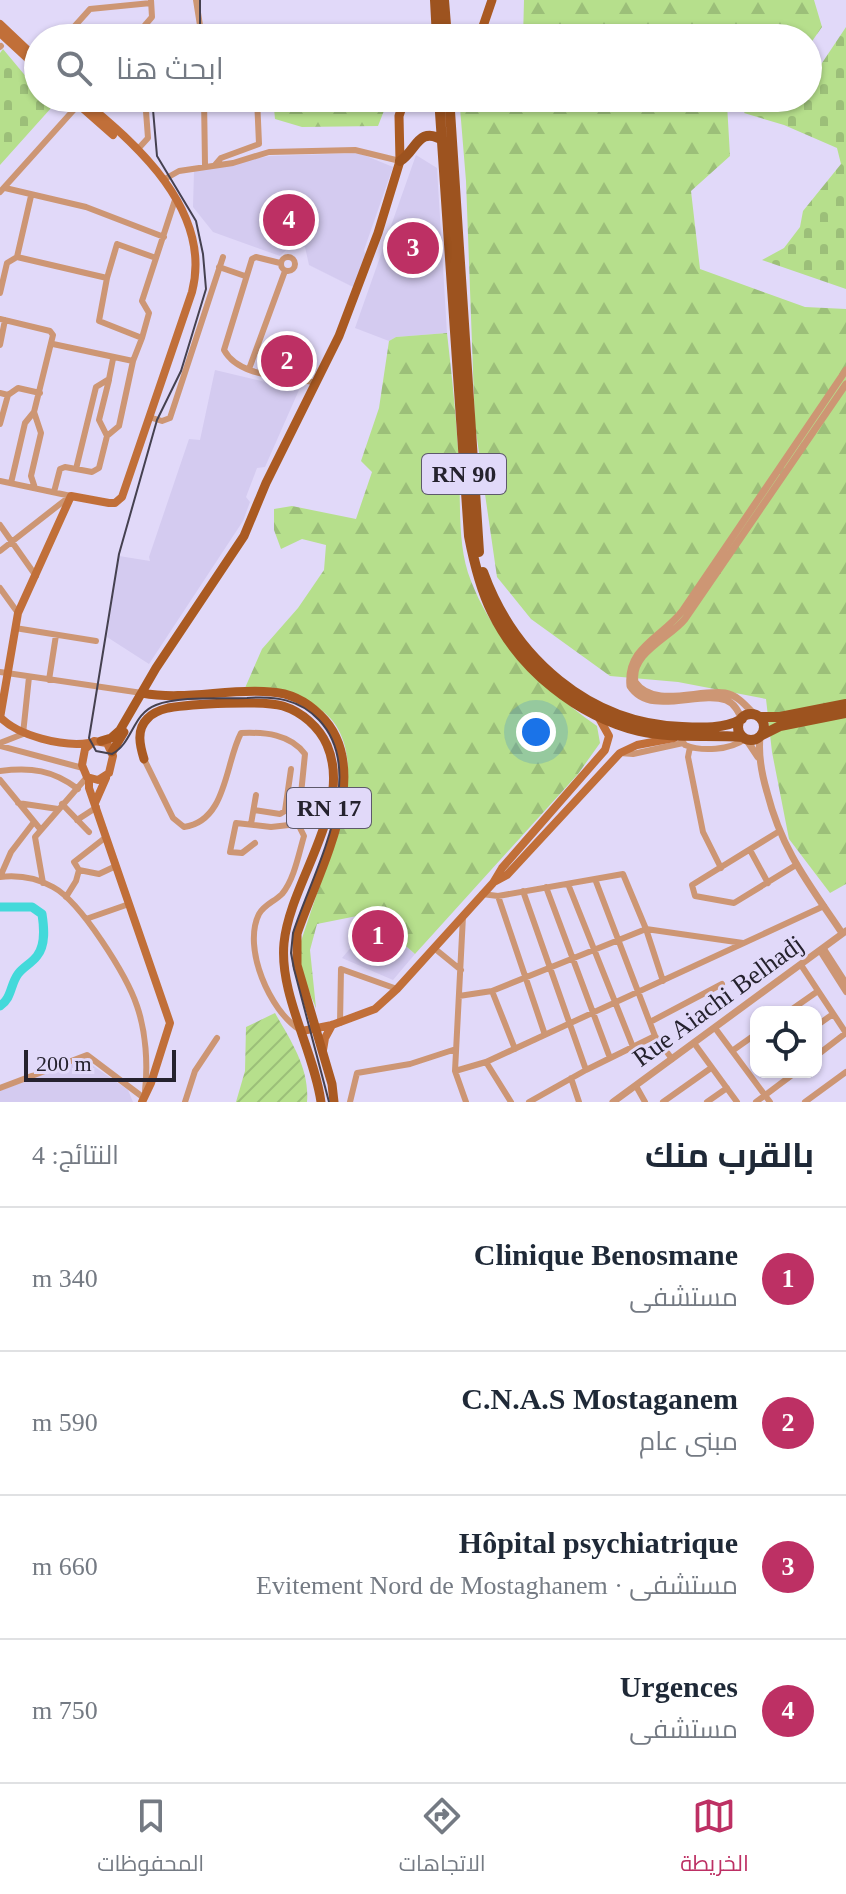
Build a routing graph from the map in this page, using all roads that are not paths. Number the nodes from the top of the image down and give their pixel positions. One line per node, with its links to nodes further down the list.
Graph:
1 (91, 0): 8 (street)
2 (196, 0): 12 (street)
3 (435, 0): 13 (highway)
4 (444, 0): 14 (highway)
5 (492, 0): 15 (main road)
6 (151, 2): 7 (street); 11 (street)
7 (122, 3): 8 (street)
8 (90, 9): 10 (street)
9 (0, 24): 17 (main road)
10 (77, 24)
11 (146, 24)
12 (200, 24)
13 (436, 24)
14 (446, 24)
15 (484, 24)
16 (0, 33): 18 (main road)
17 (24, 47)
18 (24, 55)
19 (70, 112): 34 (street)
20 (93, 112): 33 (main road)
21 (95, 112): 29 (main road)
22 (146, 112): 29 (street)
23 (204, 112): 31 (street)
24 (258, 112): 32 (street)
25 (400, 112): 30 (main road)
26 (441, 112): 28 (highway, RN 90)
27 (450, 112): 95 (highway, RN 90)
28 (444, 141): 30 (highway); 94 (highway, RN 90)
29 (138, 149): 33 (main road)
30 (400, 161): 32 (street); 59 (main road)
31 (205, 165): 32 (street); 33 (street)
32 (215, 165)
33 (161, 177): 36 (main road)
34 (2, 190): 35 (street)
35 (31, 196): 39 (street); 40 (street)
36 (175, 200): 37 (main road); 38 (street)
37 (184, 213): 38 (street); 64 (main road)
38 (171, 217): 39 (street)
39 (164, 237): 42 (street)
40 (17, 257): 47 (street); 48 (street)
41 (223, 257): 44 (street)
42 (156, 258): 47 (street); 51 (street)
43 (280, 263): 45 (street); 45 (street); 46 (street)
44 (219, 267): 46 (street); 64 (street)
45 (285, 271): 56 (street)
46 (245, 276): 56 (street)
47 (107, 278): 51 (street)
48 (1, 285): 49 (street)
49 (0, 293)
50 (2, 320): 52 (street); 53 (street)
51 (142, 338): 55 (street)
52 (53, 344): 54 (street); 61 (street)
53 (0, 345)
54 (113, 359): 55 (street); 58 (street)
55 (133, 361): 68 (street)
56 (249, 369): 59 (street)
57 (846, 370): 95 (street)
58 (109, 379): 68 (street); 69 (street)
59 (316, 383): 84 (main road)
60 (846, 384): 92 (street)
61 (40, 393): 62 (street); 63 (street)
62 (4, 394): 66 (street)
63 (34, 412): 65 (street); 67 (street)
64 (149, 417): 74 (main road)
65 (25, 423): 67 (street); 71 (street)
66 (0, 424)
67 (39, 425): 72 (street)
68 (107, 436): 69 (street)
69 (76, 469): 73 (street)
70 (0, 481): 71 (street)
71 (11, 483): 72 (street)
72 (35, 488): 73 (street)
73 (54, 492): 74 (street)
74 (71, 496): 76 (street); 78 (main road)
75 (0, 525): 76 (street)
76 (12, 543): 77 (street); 78 (street)
77 (0, 551)
78 (36, 576): 80 (main road)
79 (0, 588): 80 (street)
80 (18, 613): 81 (main road)
81 (15, 628): 82 (street); 85 (main road)
82 (56, 635): 83 (street); 87 (street)
83 (96, 641)
84 (156, 668): 88 (main road); 89 (main road)
85 (4, 673): 86 (street); 93 (main road)
86 (29, 677): 87 (street); 97 (street)
87 (49, 680): 88 (street)
88 (142, 693): 89 (main road, RN 17); 100 (main road); 104 (main road)
89 (162, 696): 177 (main road, RN 17)
90 (846, 704): 92 (highway)
91 (846, 713): 98 (highway)
92 (758, 716): 95 (highway); 98 (highway)
93 (0, 717): 97 (main road)
94 (599, 718): 101 (highway, RN 90); 105 (main road)
95 (742, 719): 99 (highway)
96 (141, 727): 104 (main road); 108 (main road); 186 (main road, RN 17)
97 (23, 734): 102 (main road); 103 (street)
98 (761, 736): 99 (highway); 109 (street)
99 (745, 739): 101 (highway, RN 90); 109 (street)
100 (96, 741): 102 (main road); 104 (main road); 110 (main road)
101 (683, 741): 106 (main road); 135 (street)
102 (67, 742): 110 (main road)
103 (0, 744): 107 (street)
104 (115, 746): 108 (main road); 114 (main road)
105 (605, 750): 106 (main road); 140 (main road)
106 (620, 753): 140 (main road)
107 (25, 754): 110 (street); 111 (street)
108 (144, 759): 126 (street)
109 (760, 761): 129 (street)
110 (81, 764): 115 (main road)
111 (24, 768): 113 (street); 117 (street)
112 (291, 769): 122 (street)
113 (0, 771)
114 (106, 777): 115 (main road); 120 (main road)
115 (88, 778): 117 (street); 120 (main road)
116 (0, 780): 119 (street)
117 (78, 789): 121 (street)
118 (256, 795): 122 (street)
119 (18, 803): 121 (street); 124 (street)
120 (96, 805): 123 (street); 130 (main road)
121 (60, 807): 123 (street); 127 (street)
122 (254, 810): 125 (street)
123 (77, 820): 128 (street)
124 (34, 822): 127 (street); 137 (street)
125 (251, 824): 126 (street); 131 (street)
126 (298, 824): 186 (street)
127 (41, 830): 139 (street)
128 (89, 832)
129 (778, 832): 132 (street); 133 (street)
130 (106, 837): 134 (main road); 136 (street)
131 (255, 843)
132 (750, 850): 135 (street); 141 (street)
133 (796, 865): 141 (street); 149 (street)
134 (116, 866): 136 (street); 148 (main road)
135 (721, 868): 141 (street)
136 (79, 870): 147 (street)
137 (0, 877): 139 (street)
138 (595, 879): 142 (street); 152 (street); 155 (street)
139 (43, 883): 147 (street)
140 (493, 883): 145 (main road)
141 (768, 883)
142 (568, 884): 143 (street); 159 (street)
143 (546, 887): 144 (street); 161 (street)
144 (523, 891): 146 (street); 163 (street)
145 (482, 894): 146 (street); 150 (main road)
146 (498, 896): 165 (street)
147 (66, 897): 151 (street)
148 (129, 904): 151 (street); 212 (main road)
149 (824, 906): 154 (street); 156 (street)
150 (463, 914): 153 (main road); 158 (street)
151 (86, 919): 212 (street)
152 (646, 929): 155 (street); 156 (street); 166 (street)
153 (448, 932): 157 (main road); 158 (street)
154 (845, 934): 160 (street, Rue Aiachi Belhadj)
155 (619, 940): 159 (street); 173 (street)
156 (743, 943): 166 (street)
157 (434, 948): 164 (street); 169 (main road)
158 (461, 949): 164 (street)
159 (594, 950): 161 (street); 175 (street)
160 (822, 950): 162 (street, Rue Aiachi Belhadj); 167 (street); 172 (street)
161 (573, 958): 163 (street); 178 (street)
162 (801, 965): 171 (street); 184 (street, Rue Aiachi Belhadj)
163 (551, 968): 165 (street); 183 (street)
164 (461, 970): 174 (street)
165 (524, 978): 170 (street); 187 (street)
166 (663, 981): 173 (street)
167 (846, 983)
168 (722, 984): 180 (street)
169 (397, 989): 182 (main road); 182 (street)
170 (492, 991): 174 (street); 194 (street)
171 (818, 991): 176 (street); 179 (street)
172 (846, 992)
173 (639, 993): 175 (street); 180 (street)
174 (459, 996): 193 (street)
175 (617, 1003): 178 (street); 192 (street)
176 (797, 1006)
177 (310, 1010): 182 (main road); 185 (main road, RN 17)
178 (595, 1013): 183 (street); 198 (street)
179 (833, 1014): 181 (street); 197 (street)
180 (650, 1022): 188 (street)
181 (822, 1022)
182 (336, 1024): 185 (main road); 195 (main road)
183 (570, 1024): 187 (street); 202 (street)
184 (715, 1028): 191 (street, Rue Aiachi Belhadj); 196 (street)
185 (316, 1029): 186 (main road); 195 (main road, RN 17)
186 (302, 1031): 214 (main road, RN 17)
187 (545, 1035): 194 (street)
188 (655, 1036): 192 (street); 199 (street)
189 (217, 1038): 213 (street)
190 (750, 1038): 196 (street)
191 (694, 1043): 199 (street, Rue Aiachi Belhadj); 201 (street)
192 (633, 1047): 198 (street)
193 (456, 1049): 203 (street); 216 (street)
194 (515, 1049): 200 (street)
195 (323, 1051): 215 (main road, RN 17)
196 (732, 1051): 204 (street)
197 (822, 1051)
198 (610, 1058): 202 (street)
199 (672, 1059): 208 (street, Rue Aiachi Belhadj)
200 (486, 1062): 203 (street); 219 (street)
201 (711, 1068): 210 (street); 224 (street)
202 (586, 1070): 206 (street)
203 (455, 1071): 218 (street)
204 (748, 1074): 211 (street)
205 (845, 1074): 228 (street)
206 (571, 1078): 220 (street); 221 (street)
207 (790, 1078): 211 (street)
208 (636, 1086): 222 (street, Rue Aiachi Belhadj); 223 (street)
209 (0, 1088): 212 (street)
210 (727, 1088): 225 (street); 226 (street)
211 (767, 1099): 227 (street)
212 (143, 1100)
213 (185, 1102)
214 (321, 1102)
215 (334, 1102)
216 (350, 1102)
217 (460, 1102): 218 (street)
218 (466, 1102)
219 (511, 1102)
220 (529, 1102)
221 (579, 1102)
222 (613, 1102)
223 (645, 1102)
224 (663, 1102)
225 (707, 1102)
226 (737, 1102)
227 (756, 1102)
228 (805, 1102)

